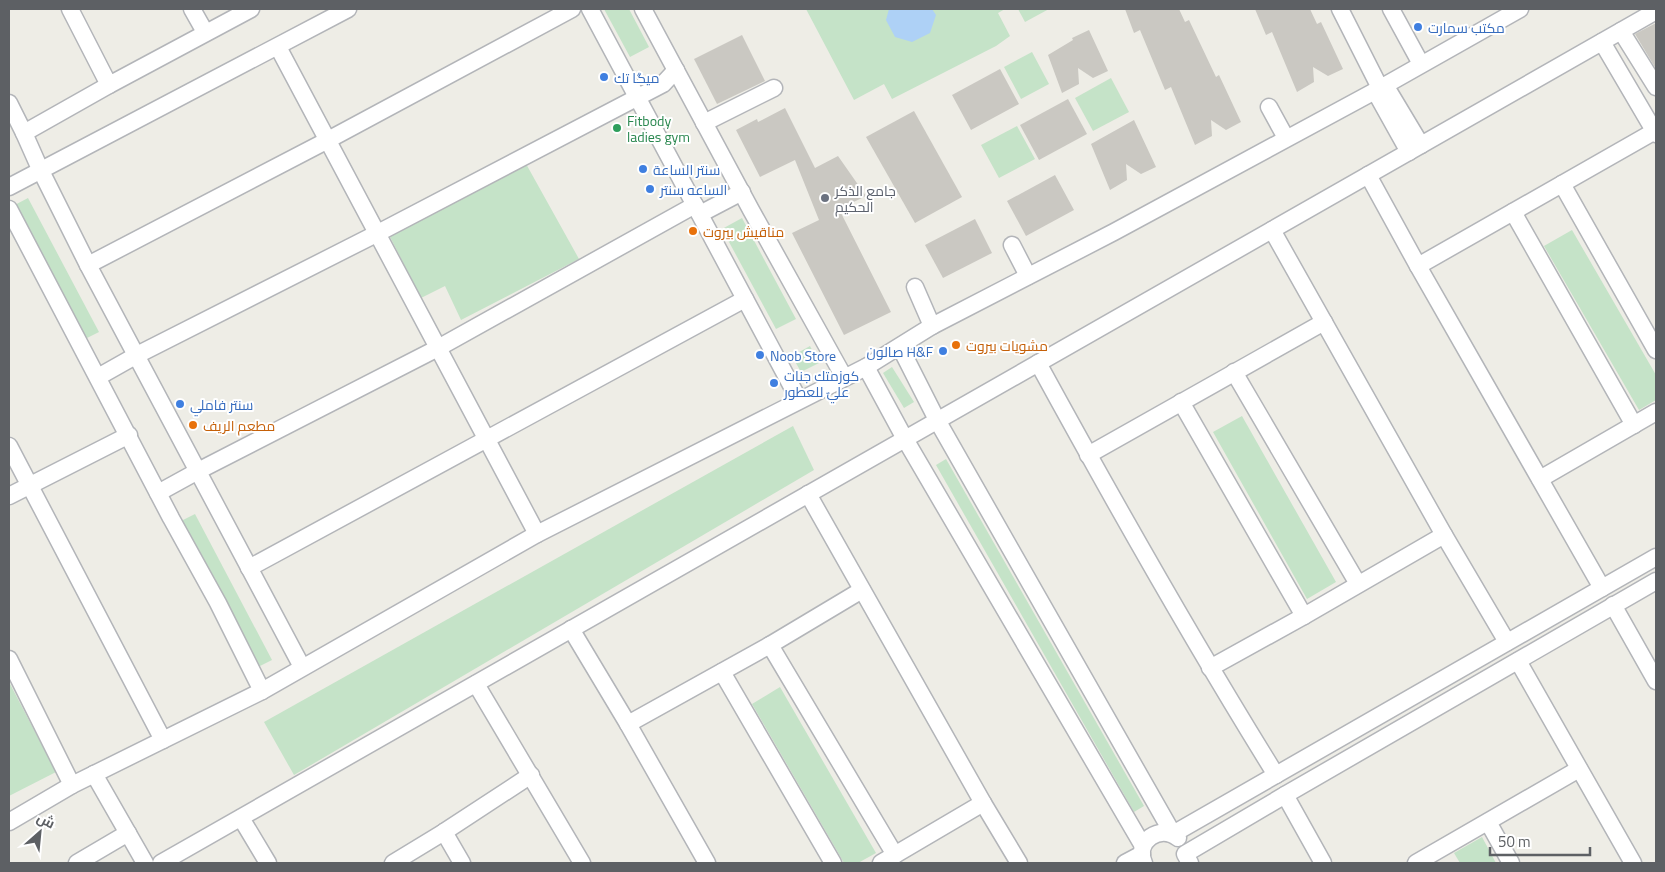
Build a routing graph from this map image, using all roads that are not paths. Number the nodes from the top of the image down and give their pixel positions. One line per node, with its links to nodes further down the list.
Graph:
1 (70, 9): 18 (street)
2 (192, 9): 13 (street)
3 (251, 9): 13 (street)
4 (348, 9): 15 (street)
5 (572, 9): 29 (street)
6 (590, 9): 22 (street)
7 (643, 9): 17 (street)
8 (1340, 9): 21 (street)
9 (1391, 9): 16 (street)
10 (1520, 9): 16 (street)
11 (1656, 11): 12 (street)
12 (1621, 31): 14 (street); 19 (street)
13 (205, 32): 18 (street)
14 (1602, 42): 27 (street); 30 (street)
15 (278, 47): 29 (street); 31 (street)
16 (1422, 64): 21 (street)
17 (676, 70): 22 (street); 25 (street)
18 (109, 85): 26 (street)
19 (1656, 87)
20 (774, 88): 25 (street)
21 (1380, 88): 28 (street); 30 (street)
22 (638, 96): 37 (street); 40 (street)
23 (9, 103): 26 (street)
24 (1269, 107): 28 (street)
25 (704, 123): 35 (street)
26 (24, 133): 31 (street)
27 (1656, 133): 33 (street)
28 (1286, 138): 44 (street)
29 (328, 140): 40 (street); 42 (street)
30 (1415, 149): 32 (street)
31 (40, 169): 34 (street); 42 (street)
32 (1368, 175): 39 (street); 43 (street)
33 (1562, 184): 38 (street); 51 (street)
34 (9, 187)
35 (742, 192): 37 (street); 57 (street)
36 (9, 209): 56 (street)
37 (698, 209): 46 (street); 50 (street)
38 (1513, 212): 43 (street); 62 (street)
39 (1272, 230): 47 (street); 53 (street)
40 (378, 233): 50 (street); 52 (street)
41 (1012, 245): 44 (street)
42 (88, 265): 52 (street)
43 (1418, 266): 69 (street)
44 (1028, 276): 48 (street)
45 (915, 287): 48 (street)
46 (745, 299): 58 (street); 64 (street)
47 (1324, 322): 55 (street); 75 (street)
48 (932, 326): 49 (street)
49 (900, 347): 54 (street); 61 (street)
50 (438, 348): 64 (street); 68 (street)
51 (1656, 350)
52 (137, 355): 56 (street); 68 (street)
53 (1038, 363): 61 (street); 67 (street)
54 (866, 366): 57 (street); 65 (street)
55 (1234, 372): 59 (street); 79 (street)
56 (98, 377): 63 (street)
57 (844, 377): 58 (street)
58 (799, 400): 74 (street)
59 (1181, 402): 67 (street); 83 (street)
60 (1656, 412): 62 (street)
61 (938, 420): 65 (street); 109 (street)
62 (1634, 426): 69 (street)
63 (128, 435): 70 (street); 71 (street)
64 (486, 438): 74 (street); 77 (street)
65 (904, 439): 72 (street); 110 (street)
66 (9, 446): 70 (street)
67 (1088, 455): 90 (street)
68 (198, 471): 71 (street); 77 (street)
69 (1540, 479): 80 (street)
70 (30, 486): 73 (street); 96 (street)
71 (158, 493): 94 (street)
72 (808, 494): 81 (street); 84 (street)
73 (9, 496)
74 (536, 534): 89 (street)
75 (1444, 535): 79 (street); 85 (street)
76 (1656, 557): 80 (street)
77 (249, 568): 89 (street)
78 (1656, 581): 82 (street)
79 (1358, 584): 83 (street)
80 (1602, 588): 85 (street)
81 (862, 590): 86 (street); 103 (street)
82 (1613, 605): 88 (street); 92 (street)
83 (1304, 616): 90 (street)
84 (571, 629): 93 (street); 95 (street)
85 (1507, 642): 99 (street)
86 (770, 645): 91 (street); 112 (street)
87 (9, 658): 101 (street)
88 (1518, 661): 97 (street); 102 (street)
89 (302, 667): 94 (street)
90 (1210, 668): 99 (street)
91 (722, 672): 95 (street); 122 (street)
92 (1656, 682)
93 (476, 684): 100 (street); 104 (street)
94 (262, 691): 96 (street)
95 (628, 724): 121 (street)
96 (163, 740): 98 (street)
97 (1579, 769): 106 (street); 128 (street)
98 (94, 774): 101 (street); 108 (street)
99 (1276, 774): 109 (street)
100 (530, 775): 107 (street); 120 (street)
101 (72, 785): 105 (street)
102 (1285, 795): 113 (street); 125 (street)
103 (983, 804): 112 (street); 123 (street)
104 (241, 818): 116 (street); 117 (street)
105 (9, 822)
106 (1488, 822): 111 (street); 127 (street)
107 (444, 832): 118 (street); 119 (street)
108 (128, 834): 114 (street); 115 (street)
109 (1173, 834): 110 (street); 113 (street)
110 (1143, 854): 124 (street)
111 (1441, 857): 126 (street)
112 (888, 859)
113 (1186, 860)
114 (77, 863)
115 (145, 863)
116 (161, 863)
117 (268, 863)
118 (393, 863)
119 (462, 863)
120 (582, 863)
121 (707, 863)
122 (833, 863)
123 (1019, 863)
124 (1125, 863)
125 (1323, 863)
126 (1416, 863)
127 (1511, 863)
128 (1633, 863)

